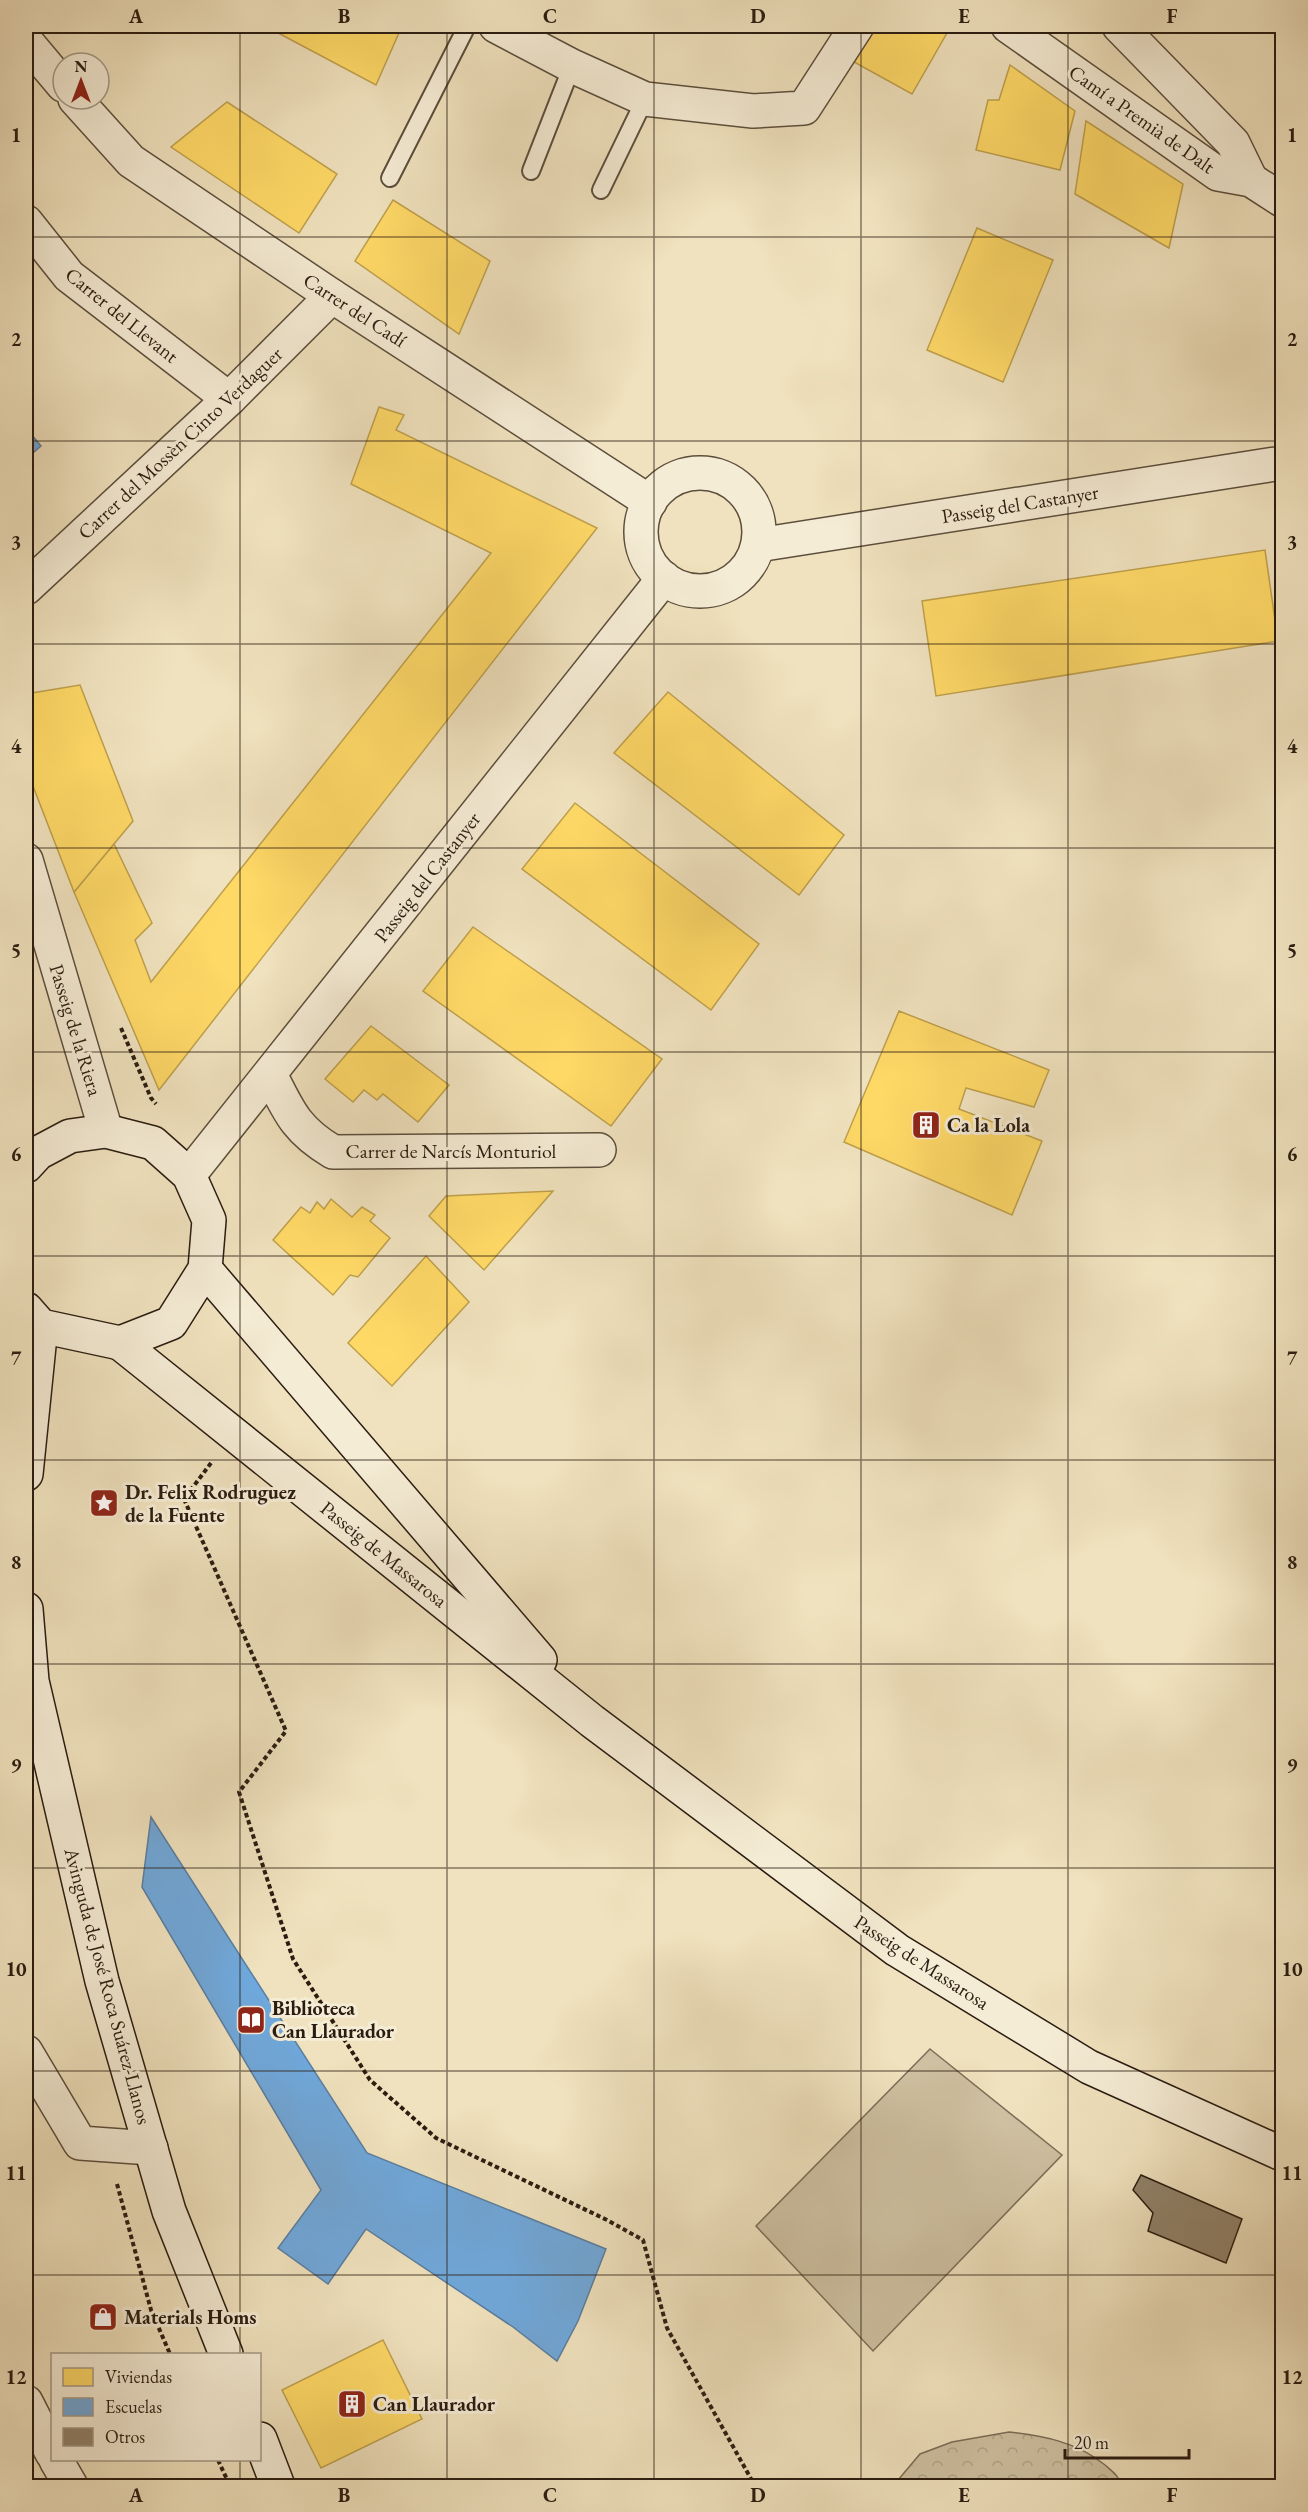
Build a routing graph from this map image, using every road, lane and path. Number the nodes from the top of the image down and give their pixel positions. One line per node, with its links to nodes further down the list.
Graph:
1 (467, 26): 12 (lane)
2 (496, 26): 7 (street)
3 (856, 26): 9 (street)
4 (1008, 26): 13 (street, Camí a Premià de Dalt)
5 (1119, 26): 13 (street)
6 (26, 41): 8 (street)
7 (572, 66): 9 (street); 11 (lane)
8 (51, 71)
9 (645, 99): 14 (lane)
10 (86, 111): 17 (street, Carrer del Cadí)
11 (531, 171)
12 (390, 178)
13 (1251, 180): 15 (street, Camí a Premià de Dalt)
14 (601, 190)
15 (1282, 200)
16 (26, 222): 18 (street, Carrer del Llevant)
17 (332, 296): 18 (street, Carrer del Mossèn Cinto Verdaguer); 20 (street, Carrer del Cadí)
18 (229, 399): 23 (street, Carrer del Mossèn Cinto Verdaguer)
19 (1282, 463): 21 (street, Passeig del Castanyer)
20 (650, 502): 21 (street); 22 (street)
21 (758, 545): 22 (street)
22 (664, 578): 26 (street, Passeig del Castanyer)
23 (26, 588)
24 (26, 860): 28 (street, Passeig de la Riera)
25 (121, 1028): 27 (path)
26 (270, 1074): 29 (street, Carrer de Narcís Monturiol); 31 (street, Passeig del Castanyer)
27 (163, 1112)
28 (106, 1131): 30 (street); 31 (street)
29 (599, 1150)
30 (30, 1156)
31 (189, 1175): 32 (street)
32 (206, 1269): 34 (street); 38 (street, Passeig de Massarosa)
33 (33, 1317): 34 (street); 36 (street)
34 (120, 1343): 35 (street, Passeig de Massarosa)
35 (234, 1435): 38 (street, Passeig de Massarosa); 51 (path)
36 (26, 1474)
37 (26, 1609): 40 (street, Avinguda de José Roca Suárez-Llanos)
38 (592, 1721): 41 (street, Passeig de Massarosa)
39 (26, 2052): 40 (street)
40 (151, 2148): 42 (street, Avinguda de José Roca Suárez-Llanos)
41 (1282, 2154)
42 (225, 2353)
43 (26, 2402): 45 (street)
44 (261, 2442): 50 (street)
45 (51, 2451)
46 (57, 2461): 48 (street)
47 (218, 2461): 49 (path)
48 (71, 2487)
49 (230, 2487)
50 (278, 2487)
51 (755, 2487)

